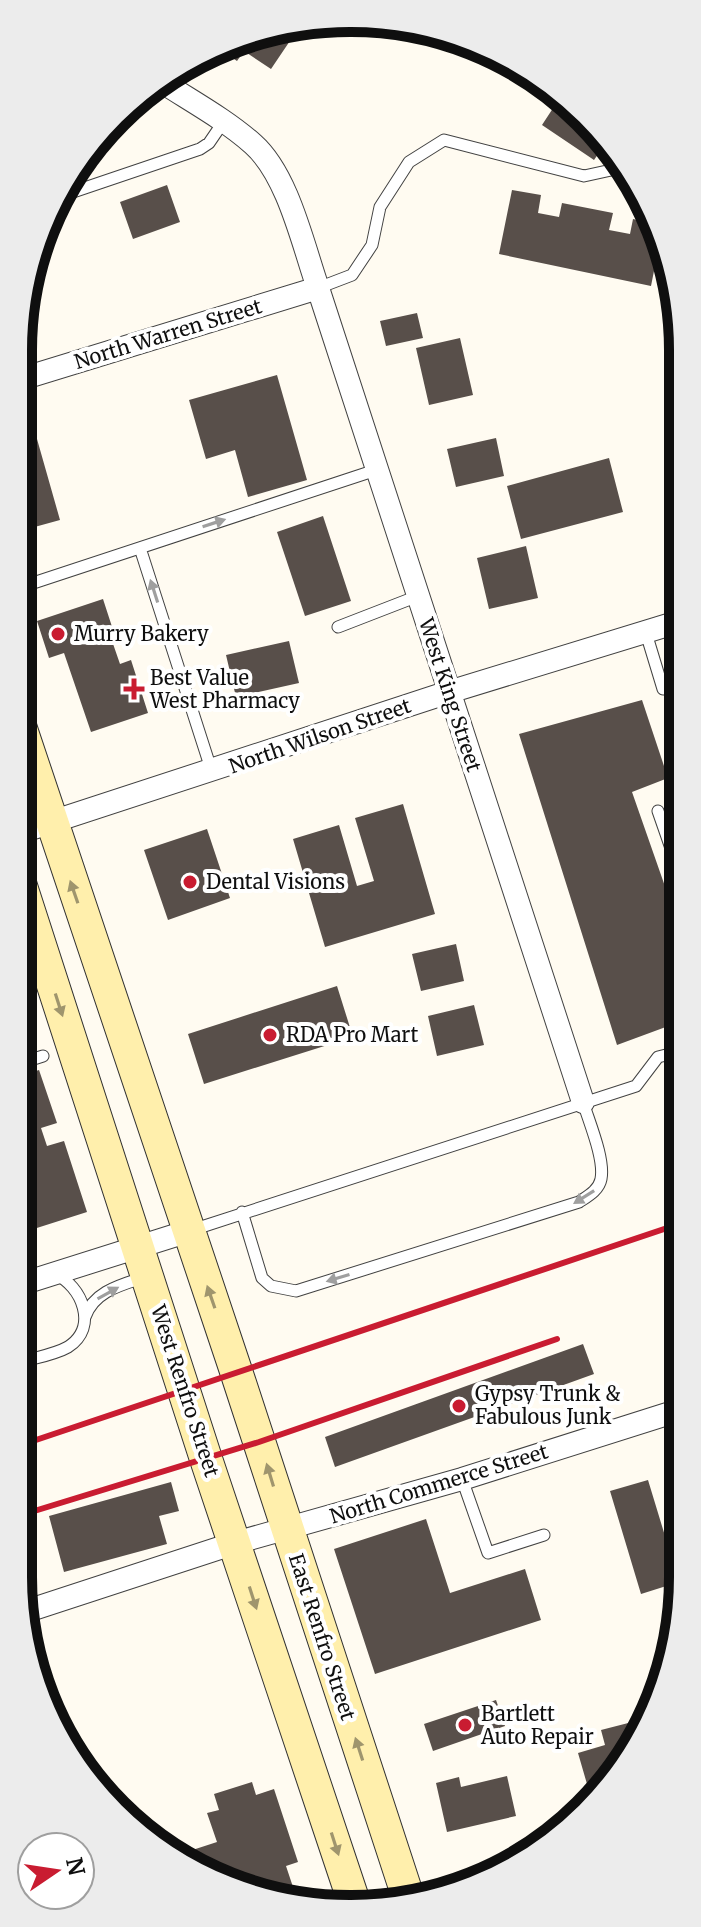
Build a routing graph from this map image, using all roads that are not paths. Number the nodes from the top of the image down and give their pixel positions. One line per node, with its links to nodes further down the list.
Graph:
1 (171, 88): 2 (street, West King Street)
2 (224, 121): 4 (lane); 5 (street, West King Street)
3 (612, 170): 5 (lane)
4 (75, 191)
5 (318, 288): 6 (street, North Warren Street); 7 (street, West King Street)
6 (32, 376)
7 (376, 470): 8 (lane, one-way to 7); 10 (street, West King Street)
8 (140, 548): 9 (lane); 17 (lane, one-way to 8)
9 (32, 583)
10 (418, 596): 12 (lane); 15 (street, West King Street)
11 (669, 625): 13 (street, North Wilson Street)
12 (338, 627)
13 (646, 633): 14 (lane); 15 (street, North Wilson Street)
14 (669, 687)
15 (449, 692): 17 (street, North Wilson Street); 26 (street, West King Street)
16 (32, 763): 19 (main road)
17 (212, 772): 19 (street, North Wilson Street)
18 (658, 811): 21 (lane)
19 (51, 822): 20 (street, North Wilson Street); 28 (main road, one-way to 19)
20 (32, 828)
21 (669, 843)
22 (32, 920): 29 (main road, West Renfro Street, one-way to 29)
23 (669, 1054): 26 (lane)
24 (43, 1056): 25 (lane)
25 (32, 1060)
26 (583, 1102): 27 (lane); 27 (lane, one-way to 27)
27 (242, 1212): 28 (lane)
28 (189, 1231): 29 (street); 36 (main road, East Renfro Street, one-way to 28)
29 (143, 1262): 30 (street); 32 (lane, one-way to 29); 38 (main road, West Renfro Street)
30 (54, 1273): 31 (street); 32 (lane)
31 (32, 1280)
32 (83, 1325): 33 (lane)
33 (32, 1359)
34 (669, 1414): 35 (street, North Commerce Street)
35 (462, 1479): 36 (street, North Commerce Street); 37 (lane)
36 (287, 1530): 38 (street, North Commerce Street); 40 (main road, East Renfro Street, one-way to 36)
37 (544, 1535)
38 (235, 1543): 39 (street, North Commerce Street); 41 (main road, West Renfro Street, one-way to 41)
39 (34, 1609)
40 (406, 1890)
41 (352, 1895)

